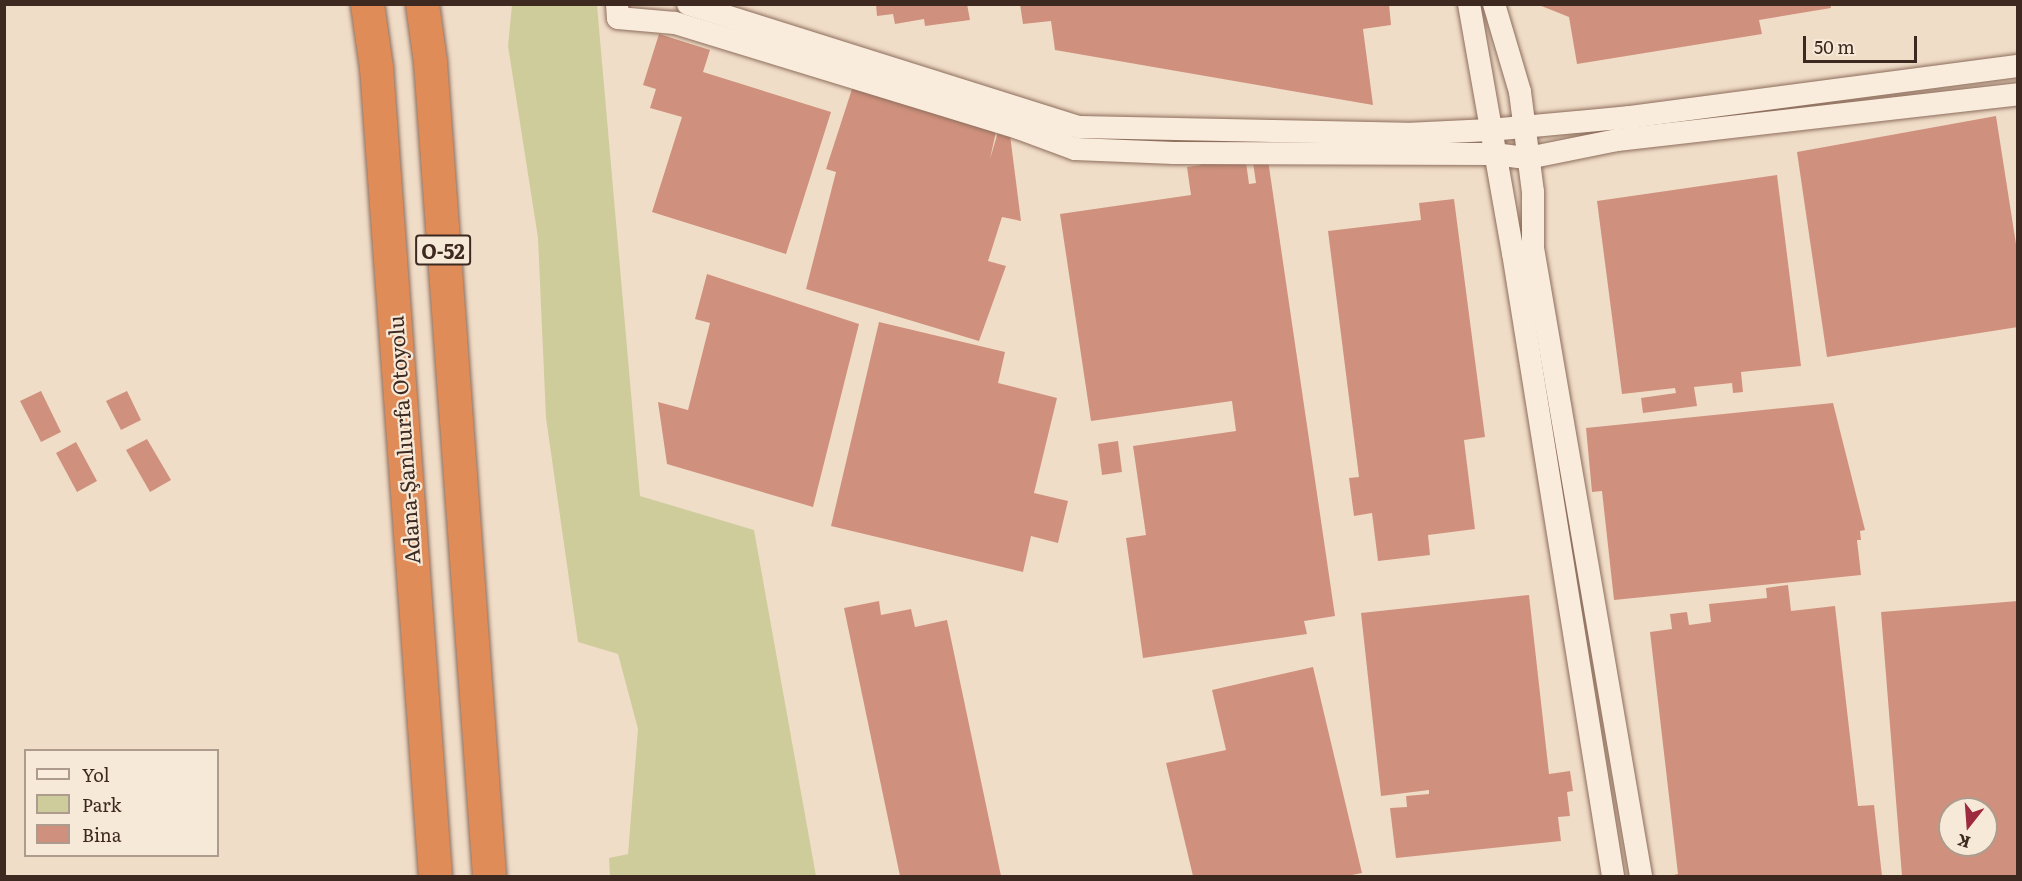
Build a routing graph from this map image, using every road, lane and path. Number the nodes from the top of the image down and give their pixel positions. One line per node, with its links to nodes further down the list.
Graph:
1 (367, 4): 14 (highway, Adana-Şanlıurfa Otoyolu / O-52)
2 (422, 4): 15 (highway, O-52)
3 (688, 4): 11 (street)
4 (1469, 4): 11 (street)
5 (1494, 4): 10 (street)
6 (618, 11): 12 (street)
7 (2018, 66): 9 (street)
8 (2018, 94): 9 (street)
9 (1775, 109): 10 (street); 13 (street)
10 (1522, 126): 11 (street); 13 (street)
11 (1490, 130): 12 (street)
12 (1494, 154): 13 (street); 16 (street)
13 (1528, 158): 17 (street)
14 (435, 876)
15 (489, 876)
16 (1613, 876)
17 (1641, 876)

